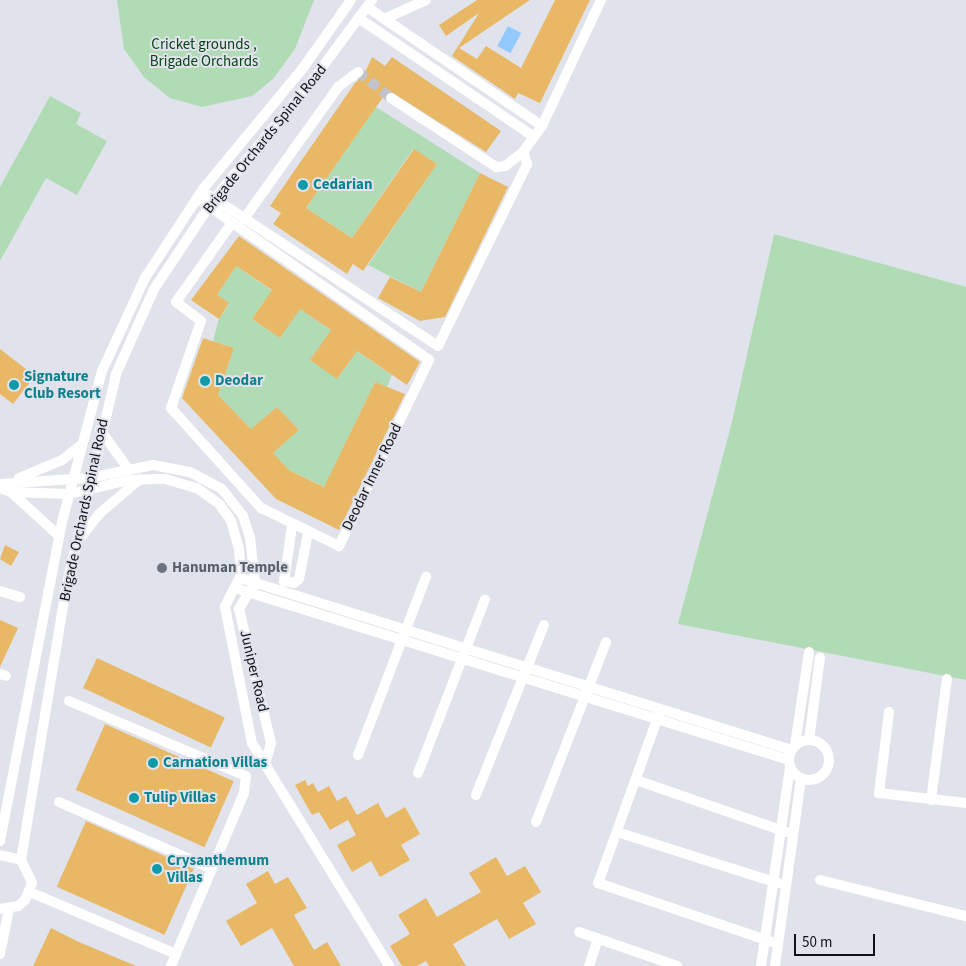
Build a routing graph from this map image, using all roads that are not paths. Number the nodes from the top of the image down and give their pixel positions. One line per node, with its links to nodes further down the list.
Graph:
1 (351, 0): 12 (street, Brigade Orchards Spinal Road)
2 (426, 0): 5 (street)
3 (600, 0): 9 (street)
4 (369, 4): 5 (street); 6 (street, Brigade Orchards Spinal Road)
5 (384, 19): 9 (street)
6 (360, 20): 10 (street); 13 (street, Brigade Orchards Spinal Road)
7 (358, 72): 14 (street)
8 (391, 98): 11 (street)
9 (542, 126): 10 (street)
10 (534, 137): 11 (street)
11 (523, 152): 14 (street)
12 (200, 194): 13 (street); 17 (street, Brigade Orchards Spinal Road)
13 (211, 203): 14 (street); 15 (street); 16 (street, Brigade Orchards Spinal Road)
14 (244, 219)
15 (232, 223): 27 (street, Deodar Inner Road); 28 (street, Deodar Inner Road)
16 (100, 430): 18 (street); 19 (street, Brigade Orchards Spinal Road)
17 (80, 446): 21 (street, Brigade Orchards Spinal Road); 22 (street)
18 (127, 467): 19 (street); 33 (street)
19 (89, 478): 21 (street); 25 (street, Brigade Orchards Spinal Road)
20 (141, 478): 25 (street); 30 (street); 32 (street)
21 (71, 479): 22 (street); 26 (street, Brigade Orchards Spinal Road)
22 (11, 481): 23 (street)
23 (0, 486): 24 (street)
24 (11, 492): 26 (street); 29 (street)
25 (86, 492): 26 (street); 30 (street, Brigade Orchards Spinal Road)
26 (69, 494): 29 (street, Brigade Orchards Spinal Road)
27 (292, 526): 28 (street, Deodar Inner Road); 28 (street)
28 (308, 532)
29 (59, 536): 71 (street, Brigade Orchards Spinal Road)
30 (76, 543): 73 (street, Brigade Orchards Spinal Road)
31 (426, 577): 40 (street)
32 (240, 578): 33 (street); 34 (street)
33 (255, 583): 36 (street, Juniper Road); 40 (street)
34 (235, 588): 36 (street); 58 (street)
35 (0, 591): 37 (street)
36 (249, 593): 41 (street); 58 (street, Juniper Road)
37 (20, 597)
38 (485, 599): 43 (street)
39 (544, 625): 47 (street)
40 (406, 630): 41 (street); 43 (street)
41 (402, 640): 46 (street); 57 (street)
42 (606, 642): 50 (street)
43 (466, 649): 46 (street); 47 (street)
44 (810, 652): 56 (street)
45 (820, 658): 55 (street)
46 (462, 659): 48 (street); 60 (street)
47 (527, 668): 48 (street); 50 (street)
48 (523, 678): 51 (street); 63 (street)
49 (947, 679): 64 (street)
50 (589, 687): 51 (street); 54 (street)
51 (585, 697): 54 (street); 67 (street)
52 (69, 701): 74 (street)
53 (889, 712): 64 (street)
54 (659, 714): 56 (street); 59 (street); 62 (street)
55 (809, 740): 56 (street); 61 (street)
56 (794, 748): 59 (street)
57 (358, 755)
58 (266, 761): 89 (street)
59 (790, 763): 61 (street); 68 (street)
60 (418, 773)
61 (801, 778): 70 (street)
62 (636, 780): 68 (street); 69 (street)
63 (476, 795)
64 (931, 800): 66 (street)
65 (59, 802): 74 (street)
66 (966, 803)
67 (536, 822)
68 (781, 830): 70 (street); 76 (street)
69 (617, 832): 76 (street); 83 (street)
70 (794, 834): 77 (street)
71 (0, 841)
72 (0, 855): 73 (street)
73 (21, 860): 78 (street)
74 (212, 869): 86 (street)
75 (820, 880): 80 (street)
76 (774, 882): 77 (street); 83 (street)
77 (786, 886): 84 (street)
78 (30, 892): 79 (street); 86 (street)
79 (5, 909): 85 (street)
80 (966, 916)
81 (579, 932): 82 (street)
82 (598, 939): 87 (street); 90 (street)
83 (765, 940): 84 (street); 92 (street)
84 (778, 944): 93 (street)
85 (0, 954)
86 (176, 954): 88 (street)
87 (660, 963): 91 (street)
88 (171, 966)
89 (389, 966)
90 (589, 966)
91 (677, 966)
92 (761, 966)
93 (775, 966)

